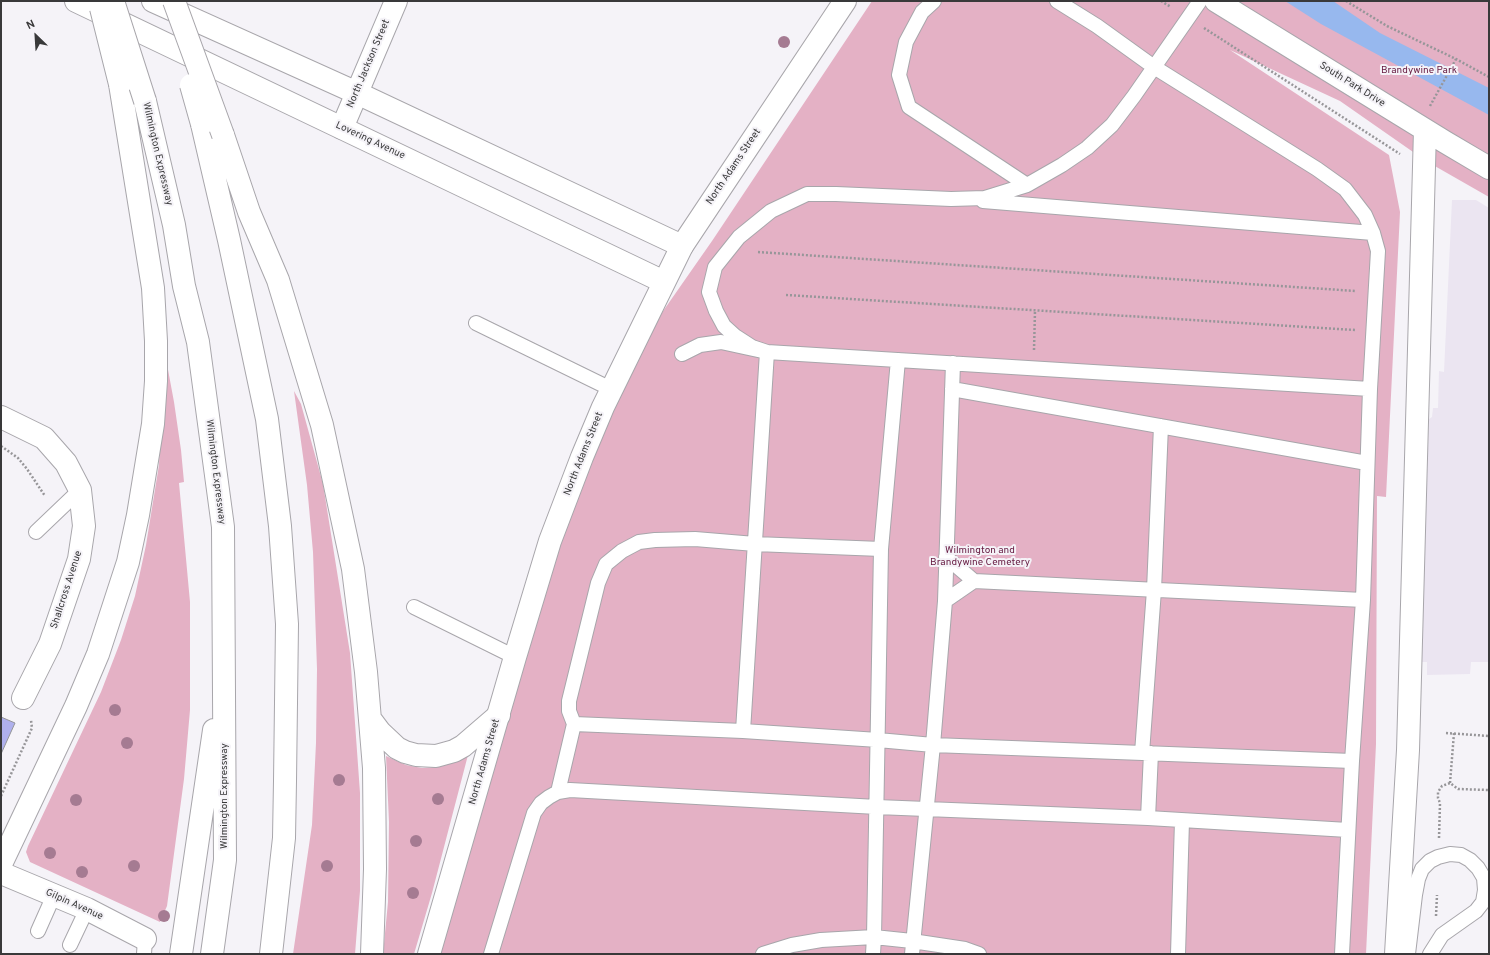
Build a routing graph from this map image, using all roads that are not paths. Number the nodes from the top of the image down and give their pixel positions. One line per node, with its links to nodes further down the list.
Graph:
1 (76, 1): 15 (main road, Lovering Avenue)
2 (99, 1): 61 (main road, bridge)
3 (113, 1): 44 (main road, Wilmington Expressway, bridge)
4 (154, 1): 14 (main road)
5 (168, 1): 72 (main road, bridge)
6 (174, 1): 48 (main road, bridge)
7 (396, 1): 14 (main road, North Jackson Street)
8 (845, 1): 21 (main road, North Adams Street)
9 (934, 1): 18 (lane)
10 (1056, 1): 13 (lane)
11 (1200, 1): 13 (lane)
12 (1216, 1): 16 (main road, South Park Drive)
13 (1154, 66): 18 (lane); 20 (lane)
14 (357, 93): 15 (main road, North Jackson Street); 21 (main road)
15 (342, 128): 22 (main road, Lovering Avenue)
16 (1426, 130): 17 (main road, South Park Drive); 81 (main road)
17 (1489, 168)
18 (1027, 185): 19 (lane)
19 (951, 199): 20 (lane); 24 (lane)
20 (1374, 233): 30 (lane)
21 (682, 246): 22 (main road, North Adams Street)
22 (664, 282): 28 (main road, North Adams Street)
23 (476, 323): 28 (lane)
24 (767, 352): 25 (lane); 26 (lane); 36 (lane)
25 (682, 354)
26 (898, 360): 27 (lane); 37 (lane)
27 (953, 363): 29 (lane); 30 (lane)
28 (611, 389): 45 (main road, North Adams Street)
29 (952, 389): 32 (lane); 38 (lane)
30 (1370, 389): 33 (lane)
31 (1, 417): 34 (main road, Shallcross Avenue)
32 (1161, 426): 33 (lane); 40 (lane)
33 (1367, 463): 41 (lane)
34 (80, 490): 35 (lane); 46 (main road, Shallcross Avenue)
35 (36, 532)
36 (755, 544): 37 (lane); 49 (lane); 50 (lane)
37 (881, 549): 51 (lane)
38 (946, 557): 39 (lane); 42 (lane)
39 (974, 581): 40 (lane); 42 (lane)
40 (1154, 590): 41 (lane); 53 (lane)
41 (1363, 600): 54 (lane)
42 (945, 601): 52 (lane)
43 (414, 607): 45 (lane)
44 (224, 655): 70 (main road); 71 (main road, Wilmington Expressway)
45 (515, 658): 47 (main road, North Adams Street)
46 (23, 698)
47 (499, 715): 48 (main road); 74 (main road, North Adams Street)
48 (371, 720): 73 (main road)
49 (574, 724): 50 (lane); 55 (lane)
50 (743, 732): 51 (lane)
51 (878, 740): 52 (lane); 56 (lane)
52 (933, 745): 53 (lane); 57 (lane)
53 (1147, 753): 54 (lane); 58 (lane)
54 (1352, 761): 60 (lane)
55 (558, 792): 56 (lane); 75 (lane)
56 (877, 807): 57 (lane); 66 (lane)
57 (926, 809): 58 (lane); 69 (lane)
58 (1148, 818): 59 (lane)
59 (1182, 821): 60 (lane); 79 (lane)
60 (1348, 830): 80 (lane)
61 (1, 864)
62 (1, 873): 63 (main road, Gilpin Avenue)
63 (54, 895): 64 (main road, Gilpin Avenue); 65 (lane)
64 (87, 910): 67 (lane); 68 (main road, Gilpin Avenue)
65 (38, 931)
66 (874, 937): 69 (lane); 76 (lane); 77 (lane)
67 (70, 945)
68 (145, 946)
69 (912, 947): 78 (lane)
70 (181, 954)
71 (212, 954)
72 (271, 954)
73 (372, 954)
74 (430, 954)
75 (491, 954)
76 (763, 954)
77 (873, 954)
78 (979, 954)
79 (1178, 954)
80 (1342, 954)
81 (1396, 954)
82 (1408, 954): 83 (lane)
83 (1430, 954)

